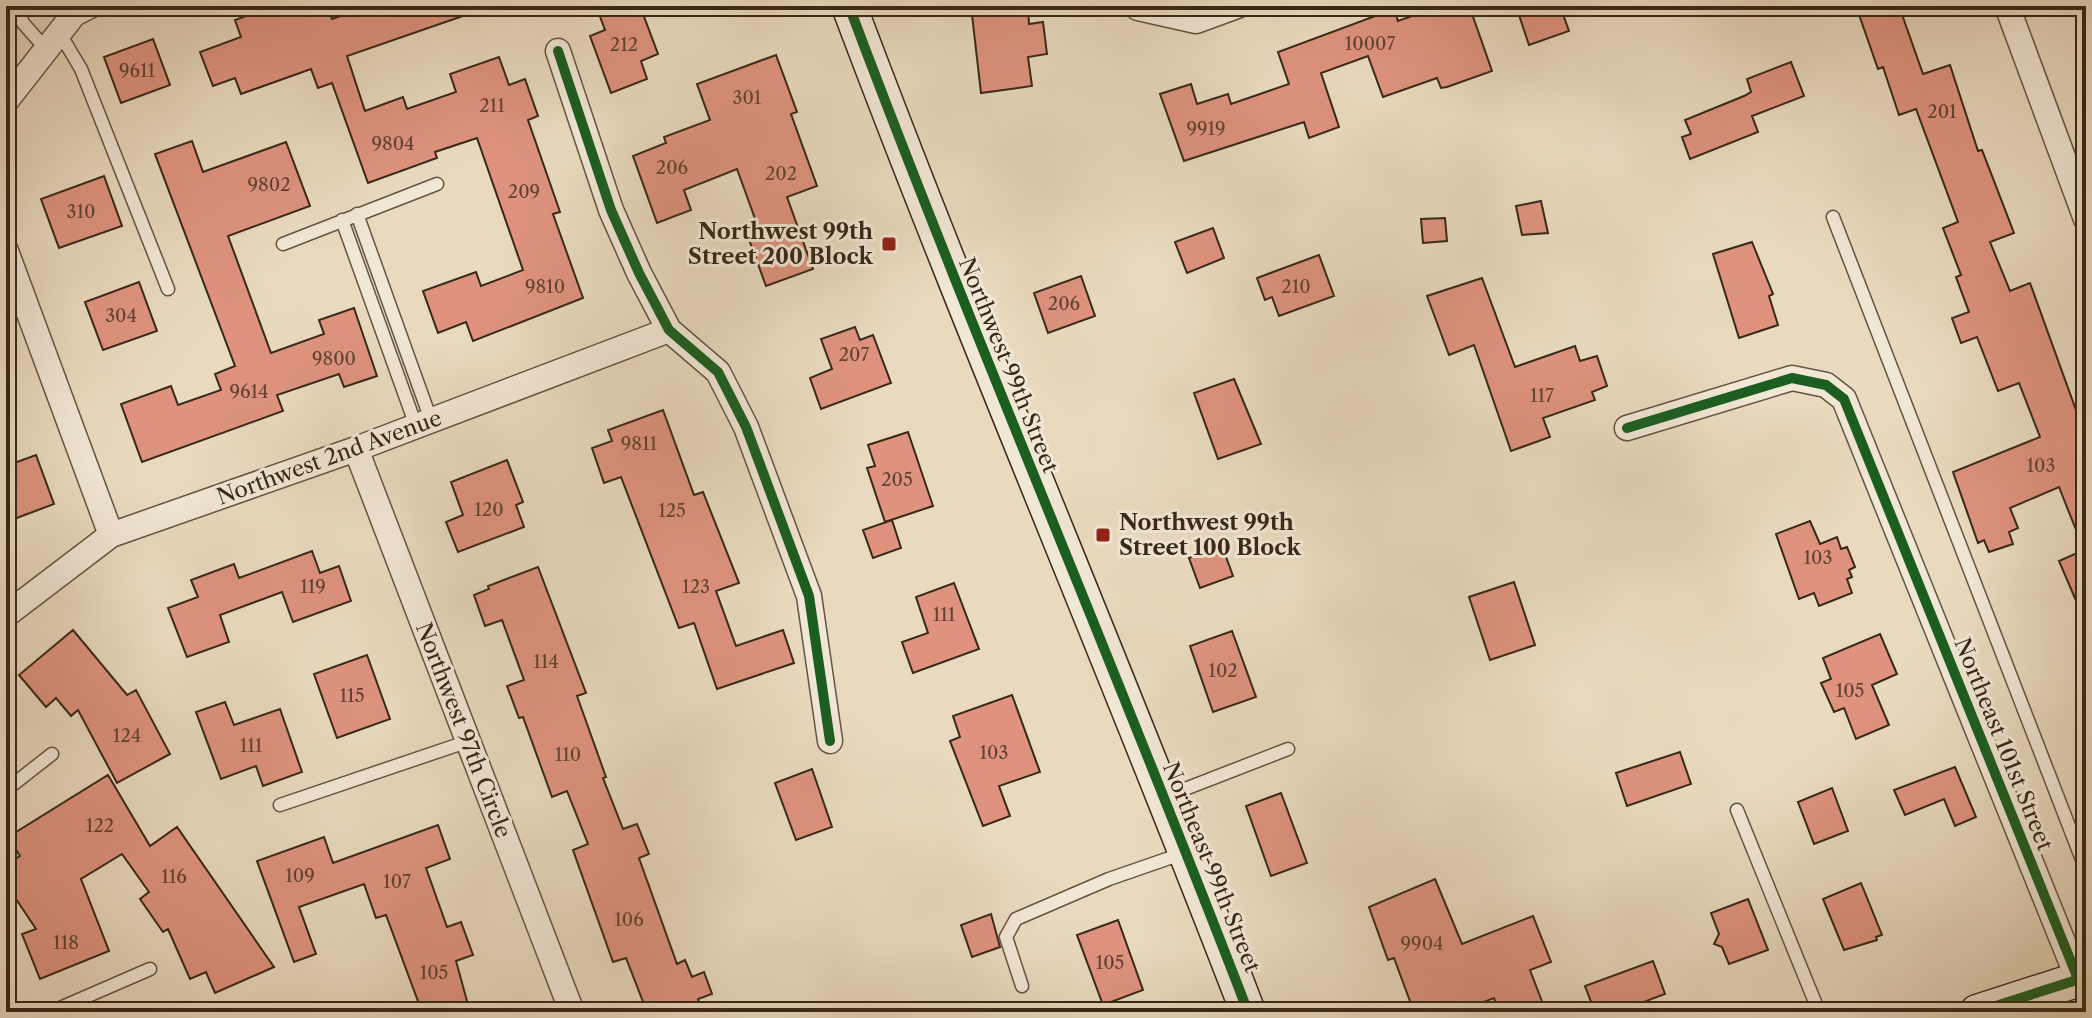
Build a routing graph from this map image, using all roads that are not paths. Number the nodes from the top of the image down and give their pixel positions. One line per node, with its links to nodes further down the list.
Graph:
1 (17, 6): 7 (lane)
2 (90, 6): 7 (street)
3 (849, 6): 24 (main road, Northwest 99th Street)
4 (1237, 6): 6 (street)
5 (2007, 6): 13 (street)
6 (1138, 8)
7 (52, 41): 9 (street); 17 (lane)
8 (558, 51): 18 (street)
9 (6, 101)
10 (437, 184): 11 (lane)
11 (357, 214): 14 (lane); 19 (lane)
12 (1833, 217): 34 (lane)
13 (2086, 219)
14 (342, 220): 15 (lane); 19 (lane)
15 (283, 244)
16 (6, 251): 22 (street)
17 (168, 289)
18 (669, 330): 19 (street, Northwest 2nd Avenue); 26 (street)
19 (424, 423): 21 (street, Northwest 2nd Avenue)
20 (1627, 428): 36 (street, Northeast 101st Street)
21 (356, 449): 22 (street, Northwest 2nd Avenue); 25 (street, Northwest 97th Circle)
22 (111, 535): 23 (street, Northwest 2nd Avenue)
23 (6, 615)
24 (1138, 736): 30 (main road, Northeast 99th Street)
25 (469, 741): 31 (lane); 39 (street, Northwest 97th Circle)
26 (830, 741)
27 (1288, 749): 30 (lane)
28 (52, 754): 29 (lane)
29 (6, 790)
30 (1164, 798): 33 (main road, Northeast 99th Street)
31 (280, 805)
32 (1737, 810): 41 (lane)
33 (1187, 852): 37 (lane); 40 (main road, Northeast 99th Street)
34 (2086, 870)
35 (150, 969): 38 (lane)
36 (2082, 978): 42 (main road)
37 (1022, 986)
38 (51, 1012)
39 (572, 1012)
40 (1248, 1012)
41 (1819, 1012)
42 (1977, 1012)

